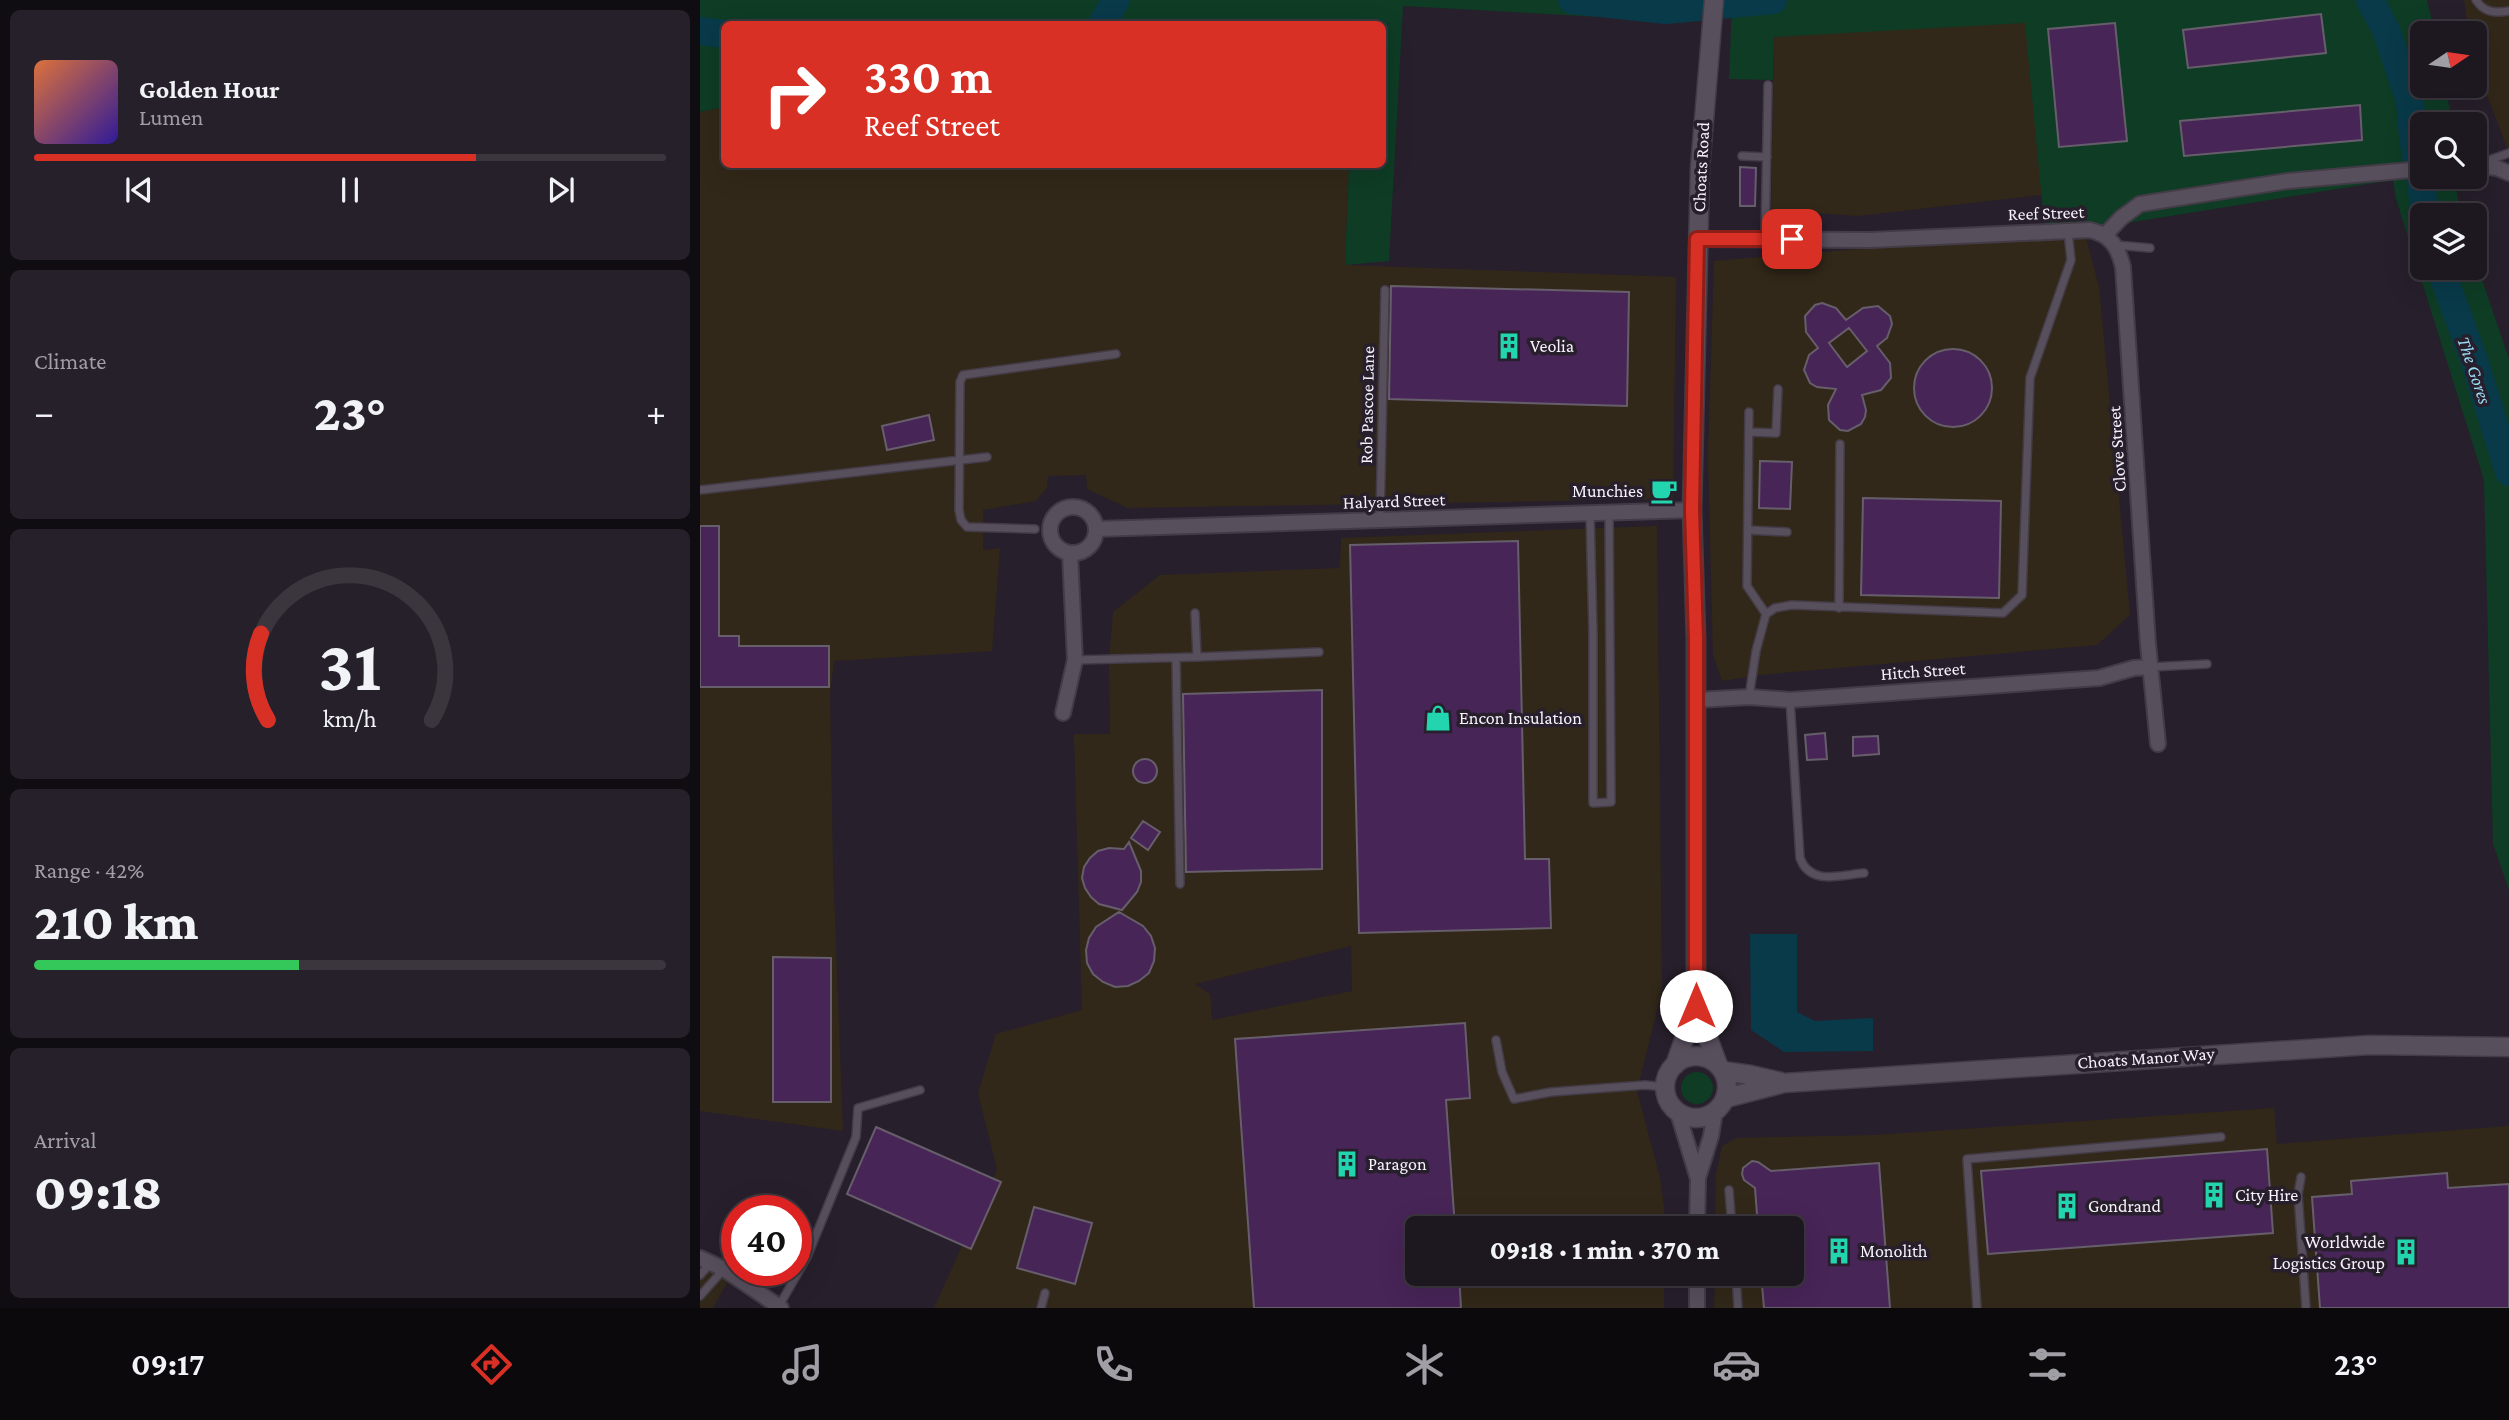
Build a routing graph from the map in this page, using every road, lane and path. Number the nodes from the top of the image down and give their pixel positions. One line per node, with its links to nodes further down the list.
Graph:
1 (1714, 0): 13 (street, Choats Road)
2 (2476, 0): 3 (lane)
3 (2509, 11)
4 (1768, 85): 7 (lane)
5 (2509, 153): 8 (lane)
6 (1742, 156): 7 (lane)
7 (1767, 156): 14 (lane)
8 (2487, 161)
9 (2487, 167): 11 (street)
10 (2410, 170): 15 (street, Reef Street)
11 (2509, 173)
12 (2068, 230): 14 (street, Reef Street); 15 (street, Reef Street); 35 (lane)
13 (1697, 239): 14 (street, Reef Street); 26 (street, Choats Road)
14 (1765, 239)
15 (2110, 240): 16 (lane); 43 (street, Clove Street)
16 (2150, 248)
17 (1385, 290): 29 (lane, Rob Pascoe Lane)
18 (1116, 354): 24 (lane)
19 (1778, 389): 21 (lane)
20 (1749, 412): 21 (lane)
21 (1749, 432): 32 (lane)
22 (1840, 444): 35 (lane)
23 (987, 457): 24 (lane)
24 (959, 460): 25 (lane); 30 (lane)
25 (700, 490)
26 (1692, 510): 28 (street, Halyard Street); 45 (street, Choats Road)
27 (1590, 513): 28 (street, Halyard Street); 28 (lane); 29 (street, Halyard Street)
28 (1609, 513)
29 (1380, 521): 31 (street, Halyard Street)
30 (1042, 529): 31 (street); 34 (street)
31 (1096, 529): 34 (street)
32 (1748, 530): 33 (lane); 37 (lane)
33 (1787, 532)
34 (1070, 554): 41 (street)
35 (1839, 608): 37 (lane)
36 (1195, 613): 39 (lane)
37 (1766, 614): 44 (lane)
38 (1319, 652): 39 (lane)
39 (1197, 657): 40 (lane)
40 (1176, 658): 41 (lane); 50 (lane)
41 (1075, 660): 47 (street)
42 (2207, 664): 43 (lane)
43 (2151, 667): 46 (street, Hitch Street); 48 (street, Clove Street)
44 (1749, 697): 45 (street, Hitch Street); 46 (street, Hitch Street)
45 (1696, 700): 51 (street, Choats Road)
46 (1790, 701): 49 (lane)
47 (1063, 713)
48 (2158, 744)
49 (1864, 873)
50 (1180, 884)
51 (1696, 1006): 54 (street, Choats Road); 55 (street, Choats Road)
52 (1496, 1040): 57 (lane)
53 (2509, 1047): 56 (street, Choats Manor Way)
54 (1675, 1065): 55 (street); 57 (street)
55 (1721, 1068): 56 (street, Choats Manor Way); 59 (street)
56 (1784, 1083): 59 (street, Choats Manor Way)
57 (1665, 1087): 60 (street)
58 (920, 1090): 74 (lane)
59 (1726, 1098): 61 (street)
60 (1678, 1112): 61 (street); 64 (street)
61 (1715, 1112): 64 (street)
62 (2221, 1137): 78 (lane)
63 (2301, 1177): 79 (lane)
64 (1698, 1179): 66 (street)
65 (1729, 1190): 67 (lane)
66 (1697, 1216)
67 (1731, 1216)
68 (712, 1263): 69 (lane); 73 (lane); 74 (street)
69 (700, 1275)
70 (1697, 1286): 76 (street)
71 (1737, 1286): 77 (lane)
72 (1045, 1293): 75 (lane)
73 (700, 1296)
74 (780, 1307)
75 (1041, 1308)
76 (1697, 1308)
77 (1738, 1308)
78 (1977, 1308)
79 (2306, 1308)

